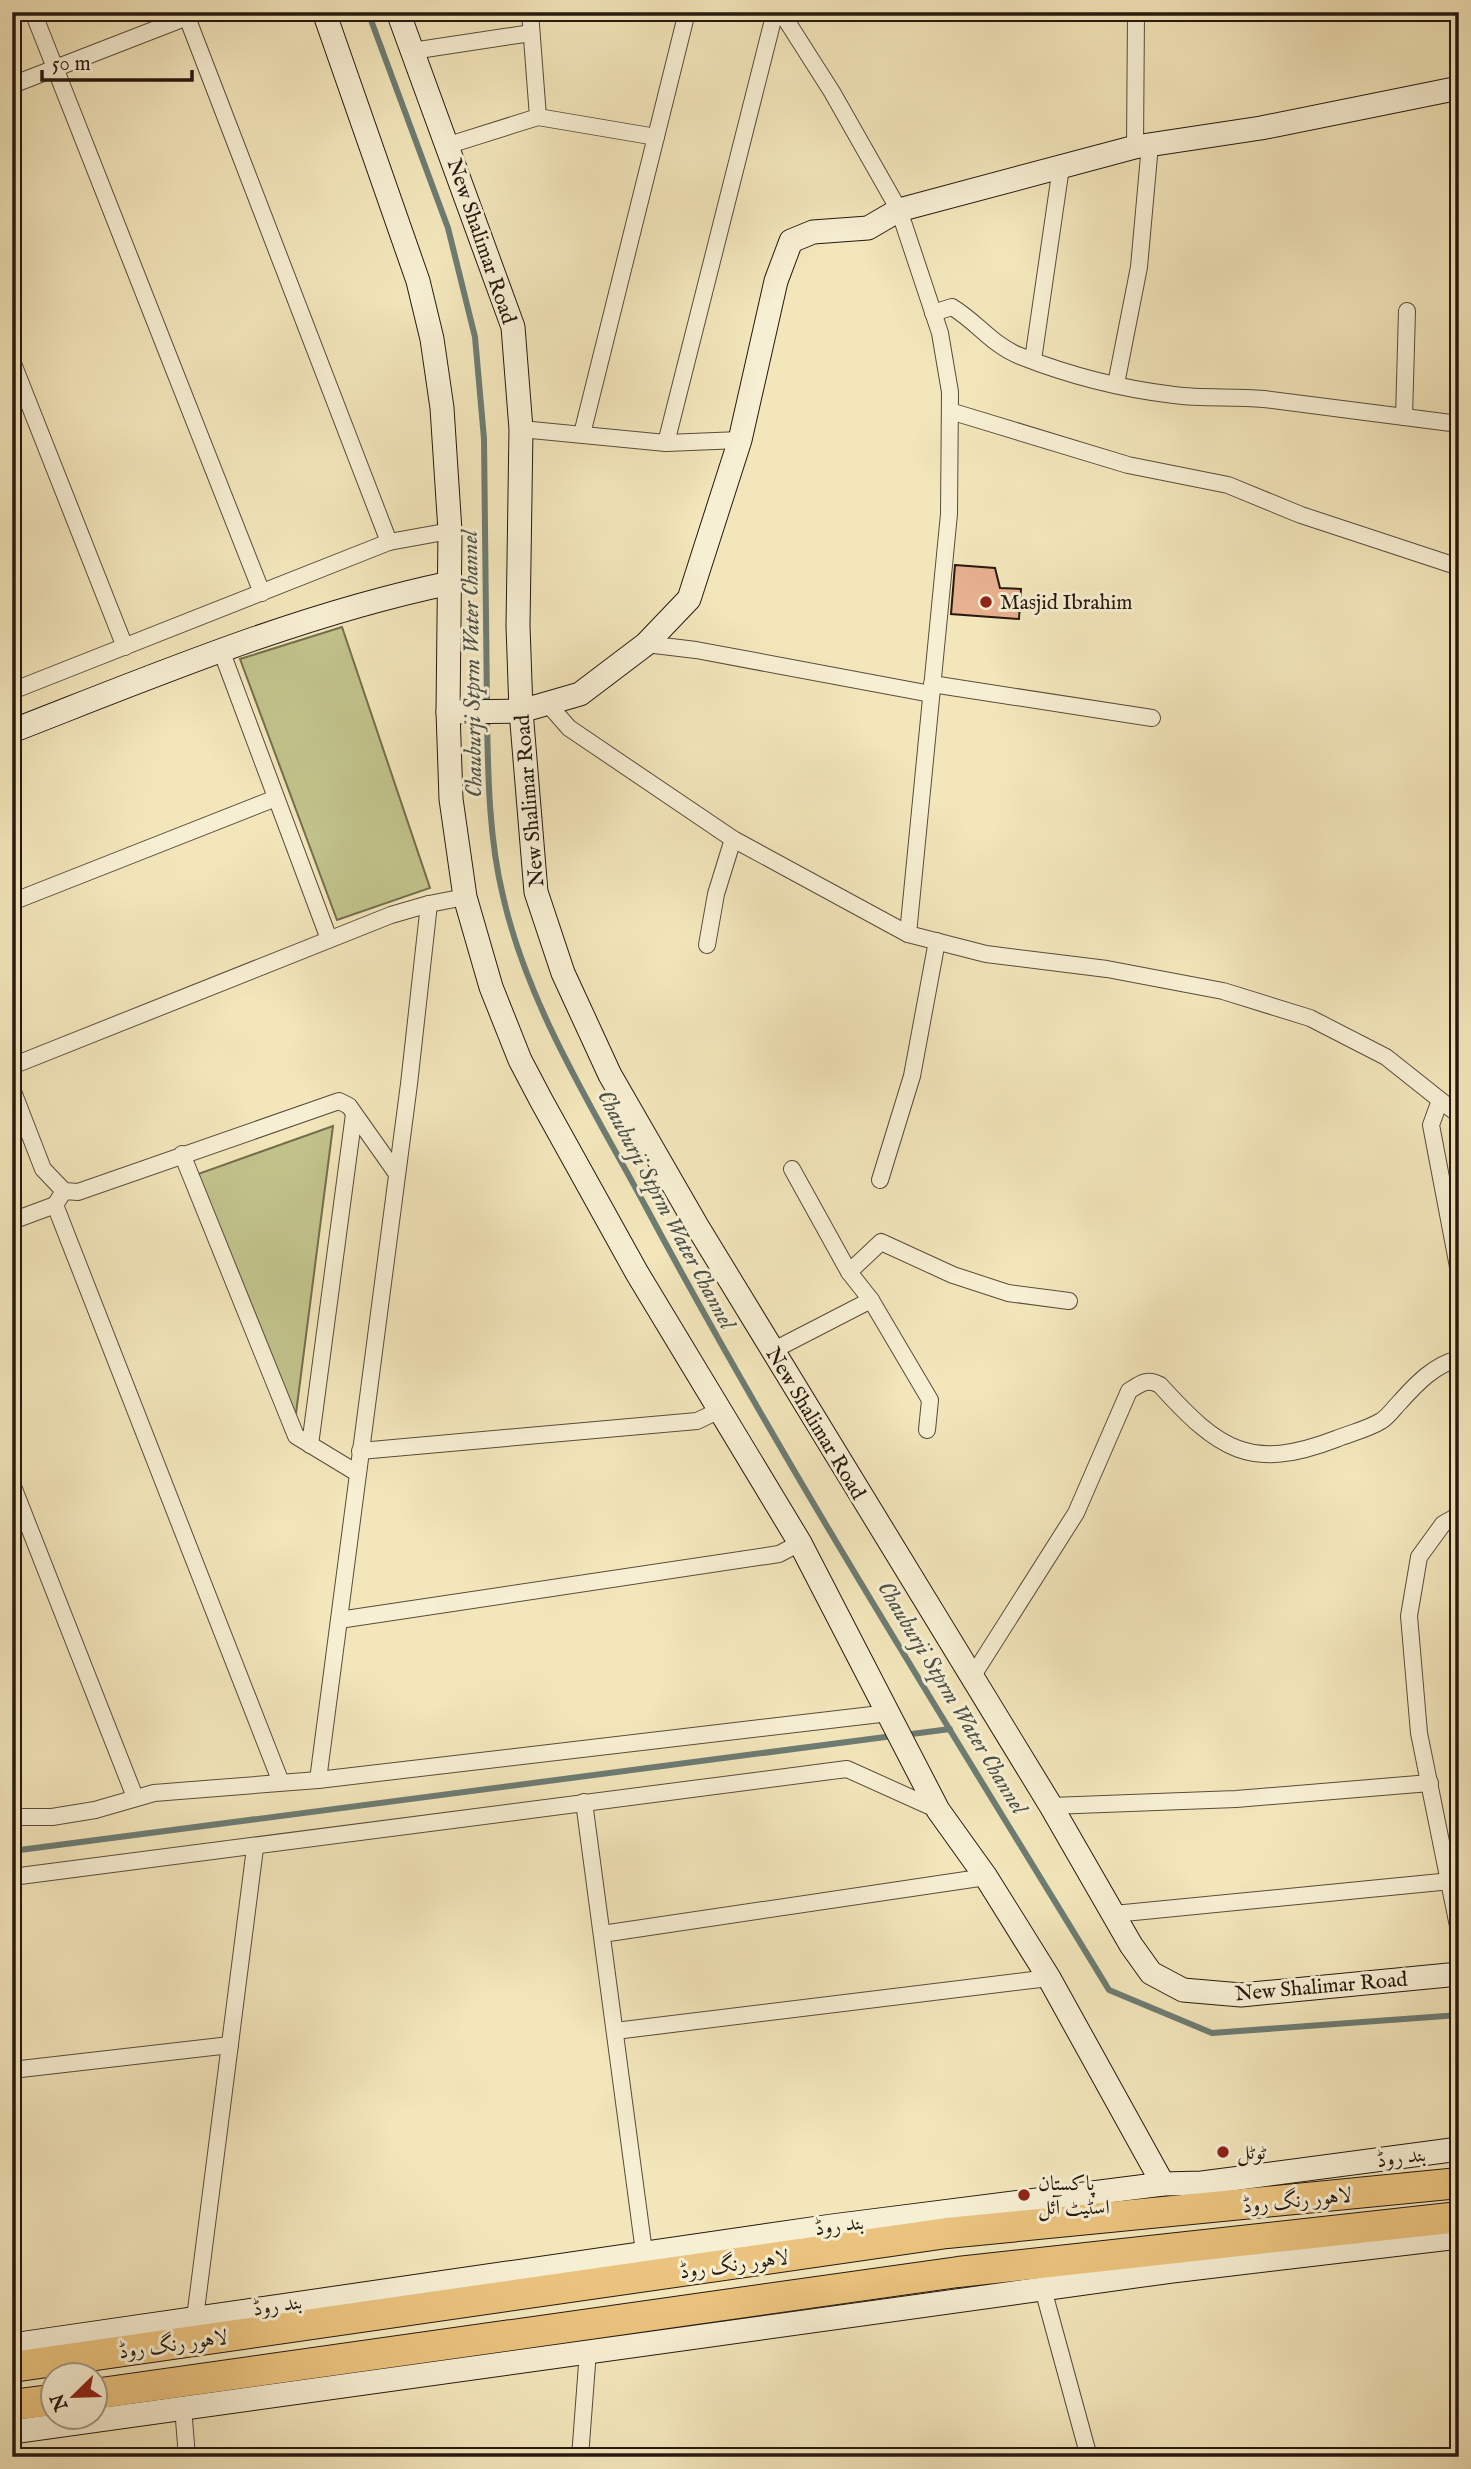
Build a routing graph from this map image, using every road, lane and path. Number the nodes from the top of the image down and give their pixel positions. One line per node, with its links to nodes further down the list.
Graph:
1 (33, 12): 12 (street)
2 (324, 12): 33 (street)
3 (398, 12): 11 (street, New Shalimar Road)
4 (530, 12): 10 (street)
5 (687, 12): 16 (street)
6 (775, 12): 32 (street)
7 (781, 12): 20 (street)
8 (1136, 12): 18 (street)
9 (190, 14): 12 (street); 34 (street)
10 (531, 33): 11 (street); 15 (street)
11 (412, 51): 17 (street, New Shalimar Road)
12 (55, 68): 13 (street); 37 (street)
13 (12, 85)
14 (1459, 88): 18 (street)
15 (538, 117): 16 (street); 17 (street)
16 (656, 137): 30 (street)
17 (449, 145): 29 (street, New Shalimar Road)
18 (1143, 146): 19 (street); 25 (street)
19 (1061, 167): 20 (street); 23 (street)
20 (899, 210): 22 (street); 31 (street)
21 (1407, 311): 27 (street)
22 (933, 313): 23 (street); 26 (street)
23 (1033, 360): 25 (street)
24 (12, 361): 39 (street)
25 (1116, 384): 27 (street)
26 (950, 411): 35 (street); 41 (street)
27 (1404, 417): 28 (street)
28 (1459, 424)
29 (521, 429): 30 (street); 44 (street, New Shalimar Road)
30 (582, 434): 32 (street)
31 (740, 440): 32 (street); 38 (street)
32 (666, 443)
33 (450, 531): 34 (street); 36 (street)
34 (389, 542): 37 (street)
35 (1459, 567)
36 (450, 583): 40 (street); 45 (street)
37 (262, 593): 39 (street)
38 (646, 644): 41 (street); 43 (street)
39 (125, 647): 42 (street)
40 (221, 650): 47 (street); 48 (street)
41 (932, 689): 46 (street); 53 (street)
42 (12, 691)
43 (548, 704): 44 (street); 49 (street)
44 (517, 712): 45 (street); 72 (street, New Shalimar Road)
45 (457, 713): 50 (street)
46 (1152, 718)
47 (12, 731)
48 (276, 798): 51 (street); 54 (street)
49 (733, 839): 53 (street); 56 (street)
50 (465, 897): 52 (street); 74 (street)
51 (12, 902)
52 (429, 904): 54 (street); 64 (street)
53 (908, 934): 55 (street)
54 (329, 939): 57 (street)
55 (937, 941): 59 (street); 65 (street)
56 (707, 944)
57 (12, 1066)
58 (12, 1089): 66 (street)
59 (1439, 1102): 61 (street); 69 (street)
60 (354, 1114): 62 (street); 64 (street); 76 (street)
61 (1459, 1115)
62 (182, 1154): 66 (street); 76 (street)
63 (792, 1169): 68 (street)
64 (397, 1174): 77 (street)
65 (880, 1180)
66 (59, 1198): 67 (street); 85 (street)
67 (12, 1222)
68 (849, 1272): 70 (street); 71 (street)
69 (1459, 1272)
70 (871, 1300): 72 (street); 75 (street)
71 (1069, 1301)
72 (772, 1351): 83 (street, New Shalimar Road)
73 (1459, 1359): 83 (street)
74 (720, 1410): 77 (street); 81 (street)
75 (927, 1430)
76 (310, 1445): 78 (street)
77 (359, 1451): 78 (street)
78 (357, 1473): 82 (street)
79 (12, 1485): 88 (street)
80 (1459, 1515): 87 (street)
81 (800, 1543): 82 (street); 84 (street)
82 (338, 1620): 86 (street)
83 (972, 1677): 90 (street, New Shalimar Road)
84 (891, 1718): 86 (street); 91 (street)
85 (281, 1780): 86 (street); 88 (street)
86 (318, 1780)
87 (1430, 1783): 90 (street); 96 (street)
88 (135, 1797): 92 (street)
89 (584, 1802): 91 (street); 93 (street); 99 (street)
90 (1051, 1806): 97 (street, New Shalimar Road)
91 (938, 1810): 95 (street)
92 (12, 1817)
93 (255, 1848): 94 (street); 103 (street)
94 (12, 1877)
95 (986, 1877): 99 (street); 101 (street)
96 (1451, 1881): 97 (street); 98 (street)
97 (1114, 1914): 100 (street, New Shalimar Road)
98 (1459, 1931)
99 (602, 1934): 102 (street)
100 (1459, 1974)
101 (1049, 1978): 102 (street); 107 (street)
102 (615, 2031): 110 (street)
103 (230, 2045): 104 (street); 112 (street)
104 (12, 2070)
105 (1459, 2149): 107 (street, بند روڈ)
106 (1459, 2183): 115 (highway, لاہور رنگ روڈ)
107 (1163, 2184): 110 (street, بند روڈ)
108 (1459, 2217): 116 (highway, لاہور رنگ روڈ)
109 (1459, 2237): 111 (street)
110 (644, 2252): 112 (street, بند روڈ)
111 (1043, 2289): 114 (street); 123 (street)
112 (195, 2318): 113 (street, بند روڈ)
113 (12, 2345)
114 (587, 2351): 119 (street); 122 (street)
115 (12, 2367)
116 (108, 2392)
117 (38, 2402): 118 (highway)
118 (12, 2406)
119 (183, 2407): 120 (street); 121 (street)
120 (12, 2432)
121 (187, 2457)
122 (580, 2457)
123 (1089, 2457)

